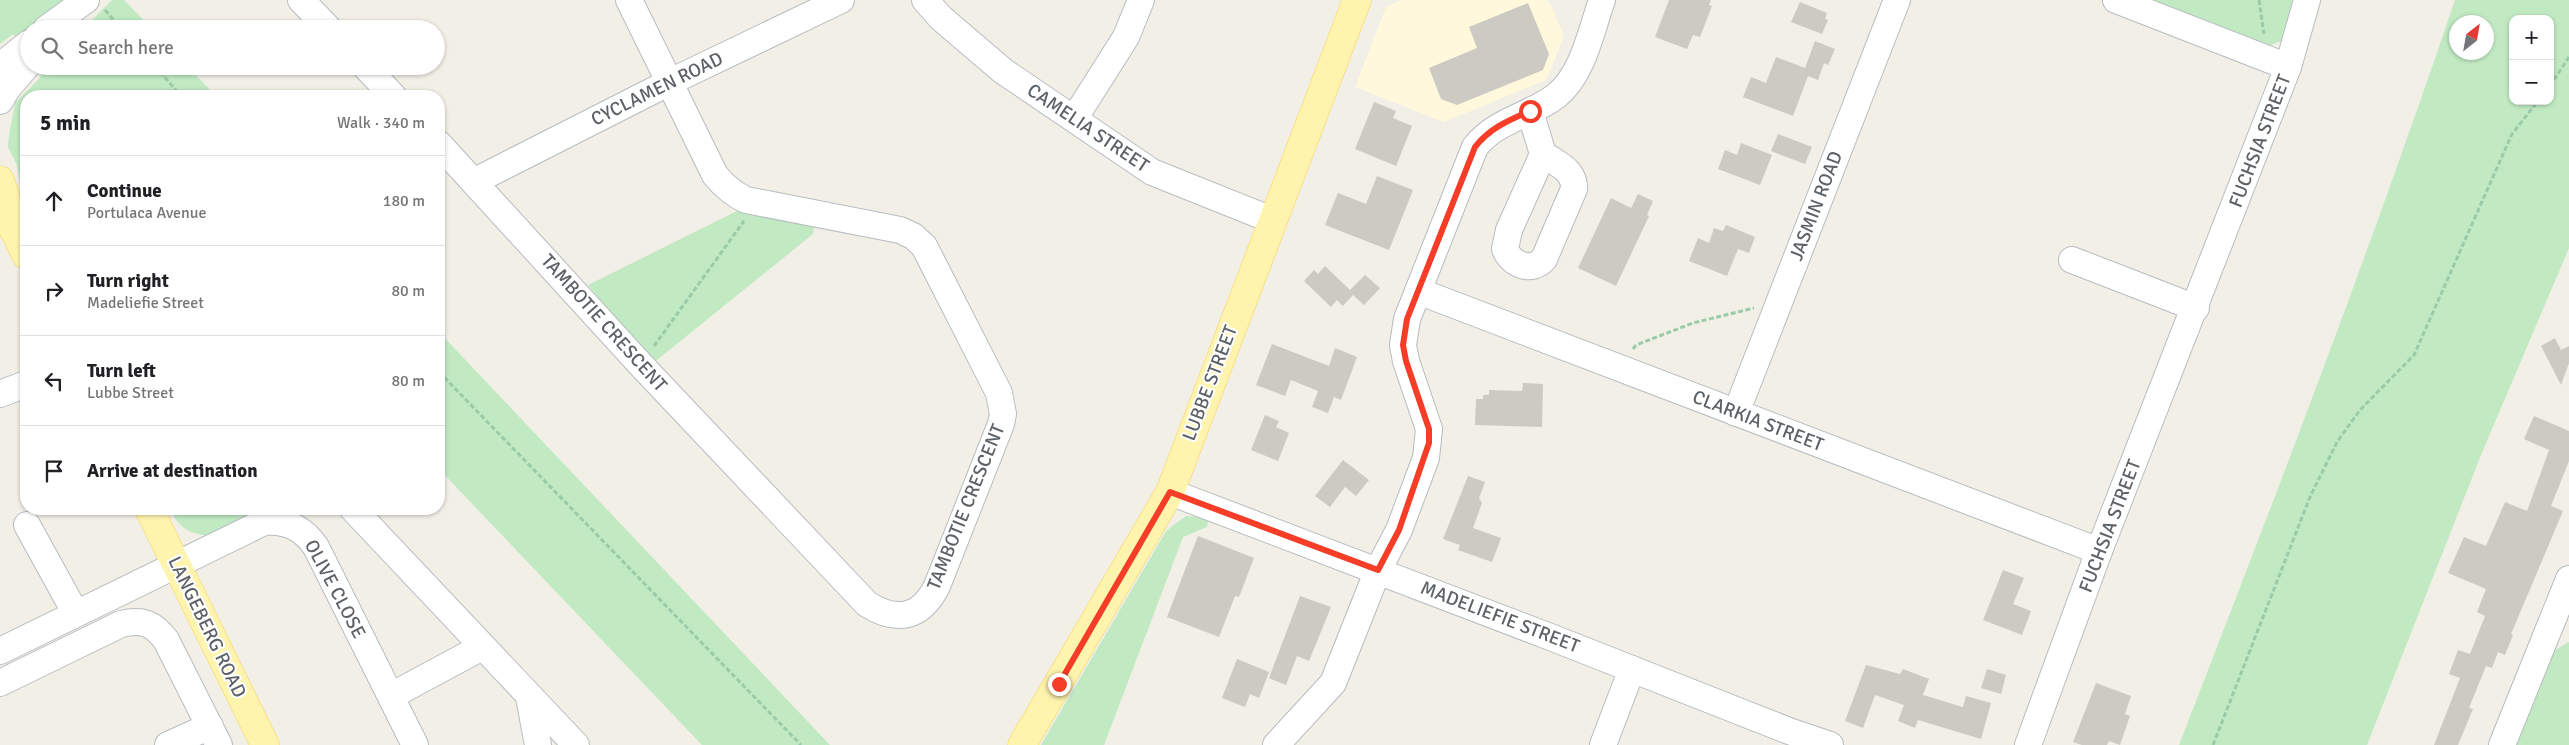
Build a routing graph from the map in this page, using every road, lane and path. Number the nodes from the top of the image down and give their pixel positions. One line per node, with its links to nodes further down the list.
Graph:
1 (301, 0): 16 (street)
2 (629, 0): 25 (street, TAMBOTIE CRESCENT)
3 (841, 0): 25 (street, CYCLAMEN ROAD)
4 (926, 0): 31 (street, CAMELIA STREET)
5 (1141, 0): 31 (street)
6 (1357, 0): 37 (main road, LUBBE STREET)
7 (1602, 0): 30 (street)
8 (1897, 0): 42 (street, JASMIN ROAD)
9 (2116, 0): 19 (street)
10 (2259, 0): 19 (path)
11 (2307, 0): 19 (street, FUCHSIA STREET)
12 (89, 4): 13 (street); 14 (street); 15 (path)
13 (61, 20)
14 (71, 20)
15 (109, 20)
16 (320, 20)
17 (20, 50): 20 (street)
18 (2569, 57): 24 (path)
19 (2279, 63): 43 (street, FUCHSIA STREET)
20 (0, 66)
21 (20, 74): 28 (street)
22 (162, 75): 26 (path)
23 (374, 75): 27 (street)
24 (2554, 80)
25 (670, 82): 35 (street, CYCLAMEN ROAD); 36 (street, TAMBOTIE CRESCENT)
26 (176, 90)
27 (388, 90)
28 (0, 101)
29 (2535, 105): 79 (path)
30 (1530, 111): 33 (street); 41 (street)
31 (1074, 119): 37 (street, CAMELIA STREET)
32 (445, 150): 35 (street, TAMBOTIE CRESCENT)
33 (1543, 154)
34 (0, 180): 38 (main road)
35 (475, 181): 44 (street, TAMBOTIE CRESCENT)
36 (757, 202): 44 (path); 44 (street, TAMBOTIE CRESCENT)
37 (1272, 220): 50 (main road, LUBBE STREET)
38 (7, 221): 39 (main road)
39 (20, 244)
40 (2072, 260): 43 (street)
41 (1418, 291): 45 (street, CLARKIA STREET); 56 (street)
42 (1780, 301): 45 (path); 49 (street, JASMIN ROAD)
43 (2196, 308): 54 (street, FUCHSIA STREET)
44 (641, 365)
45 (1623, 369): 49 (street, CLARKIA STREET)
46 (445, 378): 73 (path)
47 (20, 386): 48 (street)
48 (0, 394)
49 (1736, 413): 54 (street, CLARKIA STREET)
50 (1170, 492): 56 (street, MADELIEFIE STREET); 74 (main road, LUBBE STREET)
51 (152, 515): 55 (main road, LANGEBERG ROAD)
52 (359, 515): 61 (street)
53 (26, 525): 58 (street)
54 (2099, 551): 78 (street, FUCHSIA STREET)
55 (177, 565): 58 (street, OLIVE CLOSE); 65 (street, OLIVE CLOSE); 69 (main road, LANGEBERG ROAD)
56 (1378, 570): 63 (street, MADELIEFIE STREET); 75 (street)
57 (2569, 579): 60 (street)
58 (76, 614): 62 (street, OLIVE CLOSE)
59 (2569, 635): 60 (street)
60 (2542, 645): 80 (street)
61 (482, 647): 65 (street); 66 (street)
62 (0, 651)
63 (1632, 669): 76 (street); 77 (street, MADELIEFIE STREET)
64 (0, 683): 67 (street)
65 (391, 696): 70 (street, OLIVE CLOSE)
66 (529, 697): 71 (street); 72 (street)
67 (214, 736): 68 (street)
68 (168, 745)
69 (266, 745)
70 (415, 745)
71 (538, 745)
72 (576, 745)
73 (801, 745)
74 (1022, 745)
75 (1276, 745)
76 (1603, 745)
77 (1830, 745)
78 (2028, 745)
79 (2213, 745)
80 (2502, 745)

